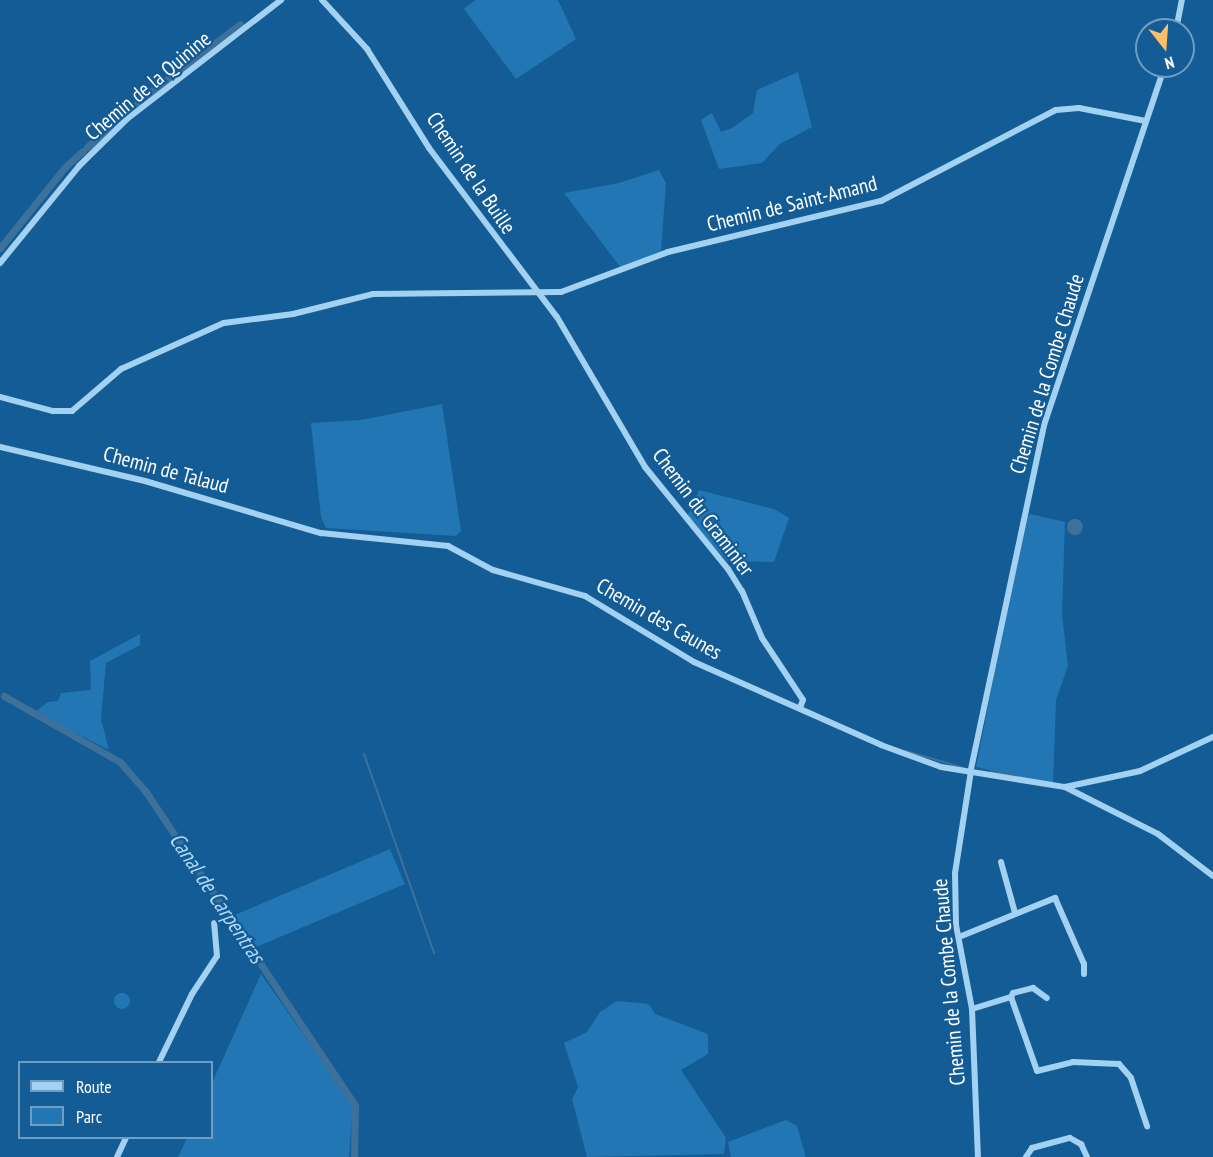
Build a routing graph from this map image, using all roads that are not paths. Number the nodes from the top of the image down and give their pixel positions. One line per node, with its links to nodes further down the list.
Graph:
1 (281, 0): 7 (street, Chemin de la Quinine)
2 (322, 0): 8 (street, Chemin de la Buille)
3 (1182, 0): 4 (street)
4 (1178, 18)
5 (1161, 78): 6 (street, Chemin de la Combe Chaude)
6 (1146, 121): 8 (street, Chemin de Saint-Amand); 15 (street, Chemin de la Combe Chaude)
7 (0, 263)
8 (541, 295): 9 (street, Chemin de la Buille); 10 (street, Chemin de Saint-Amand)
9 (590, 368): 13 (street, Chemin du Graminier)
10 (0, 397)
11 (0, 447): 12 (street, Chemin de Talaud)
12 (321, 533): 13 (street, Chemin des Caunes)
13 (800, 708): 15 (street, Chemin des Caunes)
14 (1213, 737): 16 (street)
15 (971, 771): 16 (street, Chemin des Caunes); 21 (street, Chemin de la Combe Chaude)
16 (1065, 787): 18 (street)
17 (1001, 862): 19 (street)
18 (1213, 876)
19 (1015, 913): 21 (street); 22 (street)
20 (214, 923): 26 (street)
21 (959, 937): 25 (street, Chemin de la Combe Chaude)
22 (1084, 974)
23 (1011, 997): 24 (street); 25 (street); 27 (street)
24 (1047, 998)
25 (972, 1009): 30 (street, Chemin de la Combe Chaude)
26 (159, 1061)
27 (1147, 1126)
28 (125, 1139): 29 (street)
29 (117, 1157)
30 (978, 1157)
31 (1026, 1157): 32 (street)
32 (1087, 1157)

